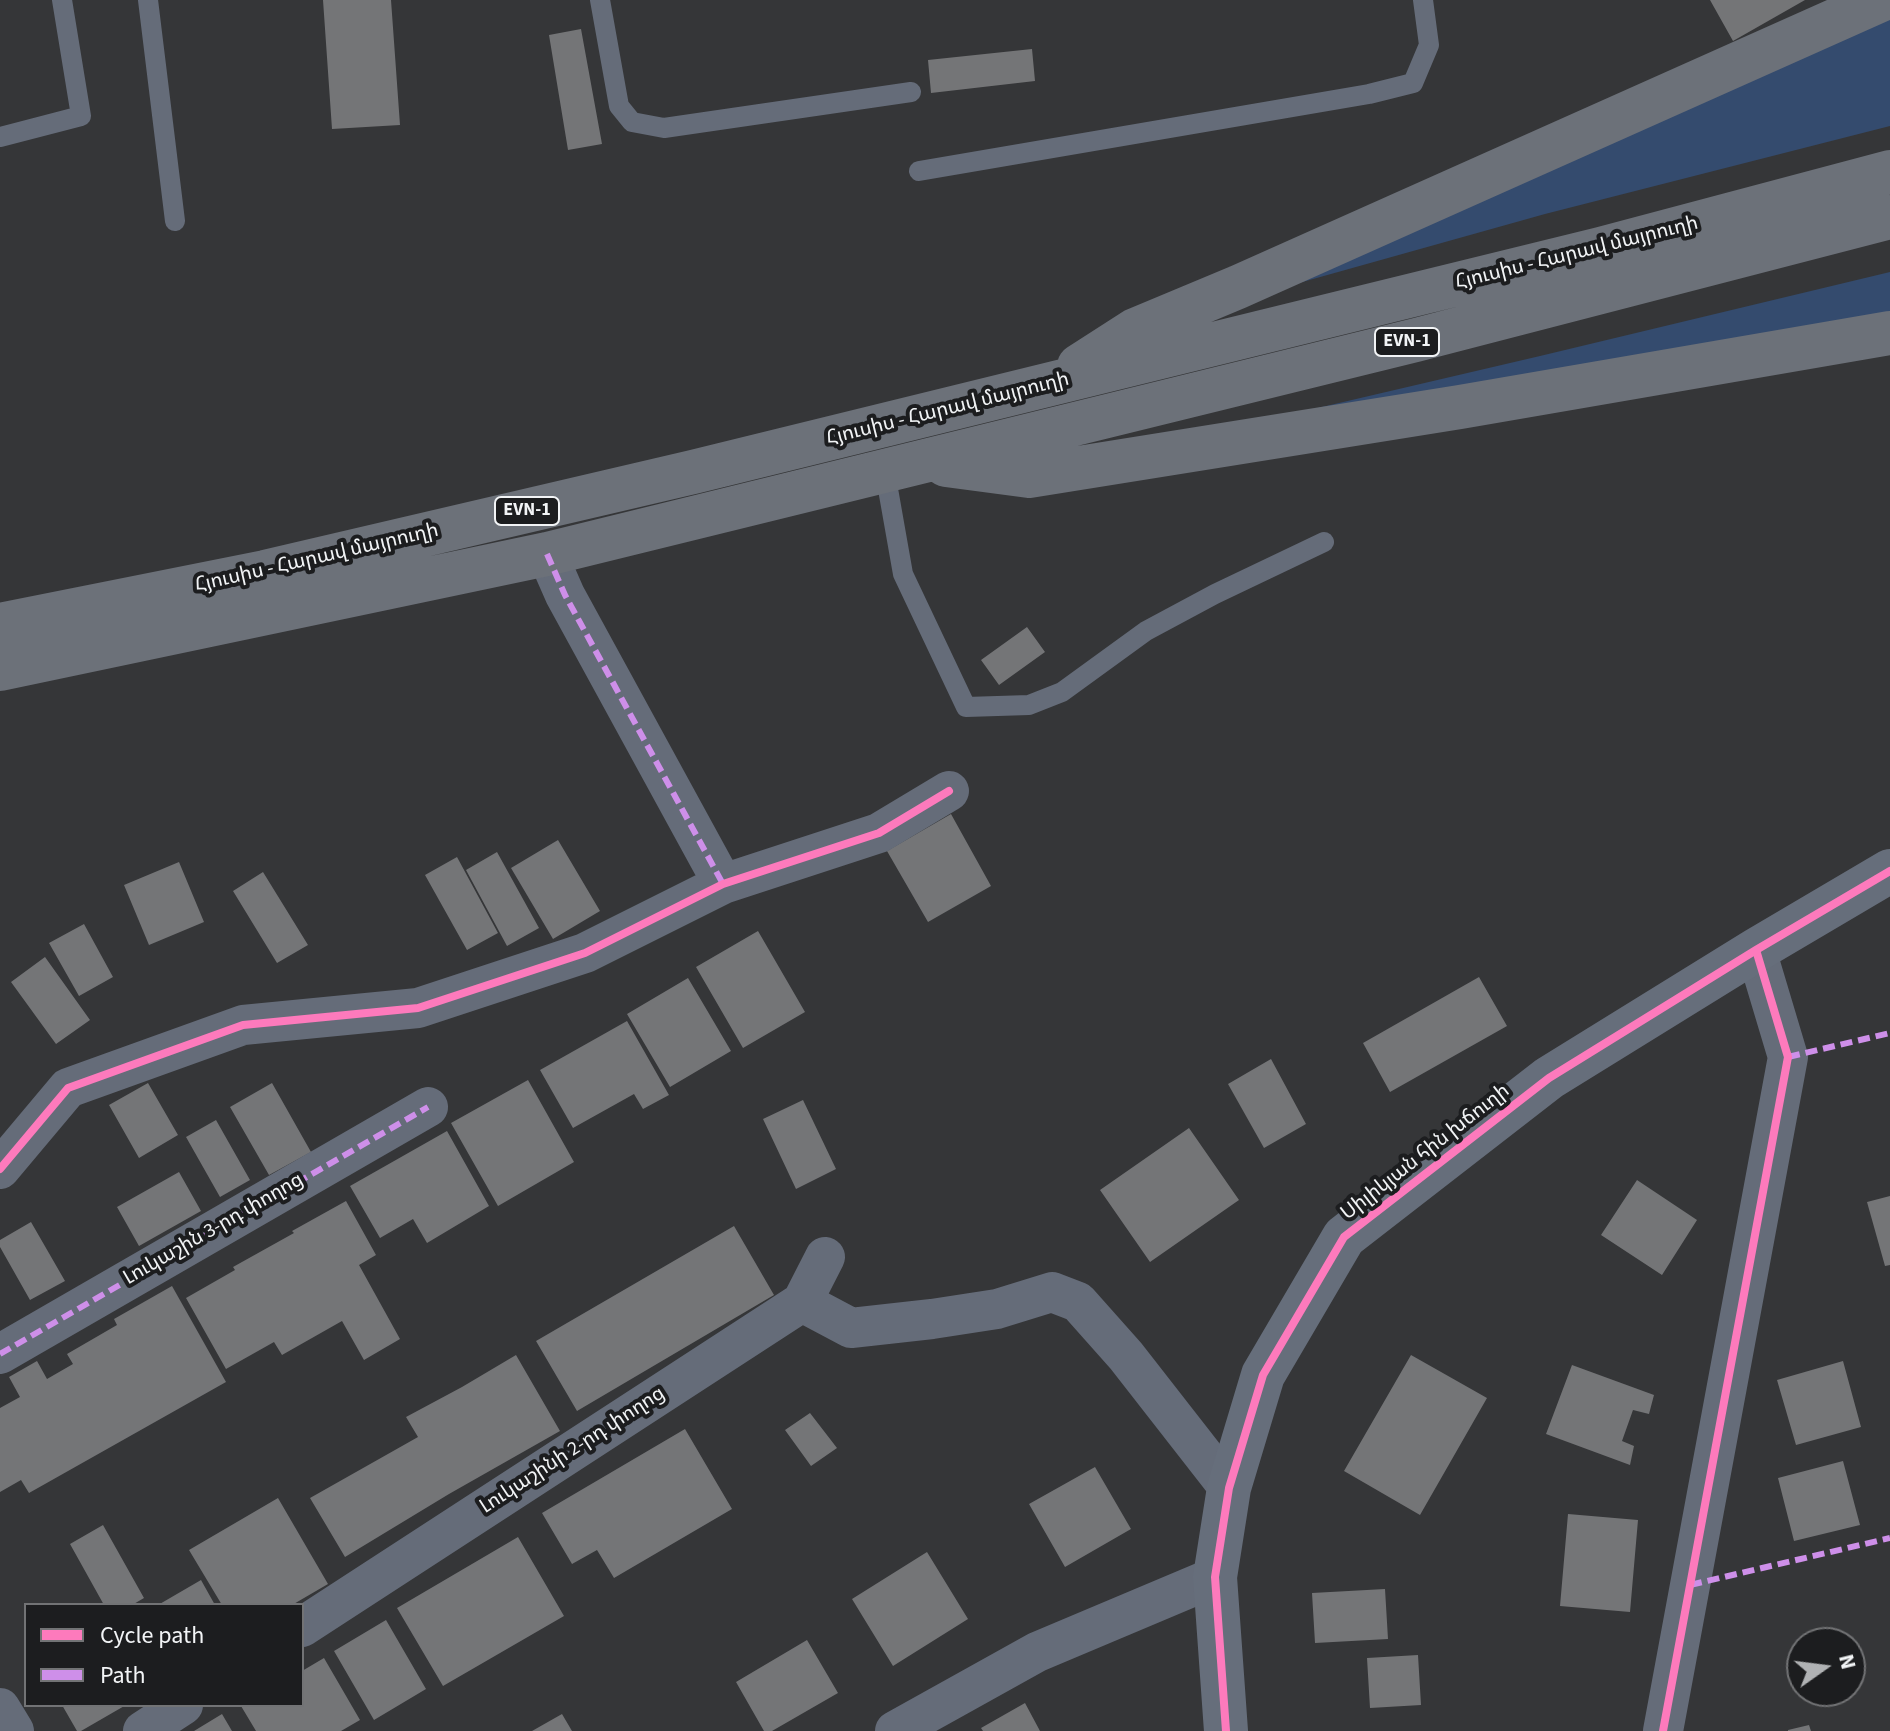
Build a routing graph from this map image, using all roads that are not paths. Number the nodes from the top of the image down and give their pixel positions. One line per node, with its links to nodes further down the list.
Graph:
1 (62, 0): 7 (lane)
2 (148, 0): 11 (lane)
3 (600, 0): 6 (lane)
4 (1423, 0): 8 (lane)
5 (1881, 0): 13 (highway)
6 (911, 92)
7 (0, 137)
8 (919, 171)
9 (1890, 172): 13 (highway, Հյուսիս - Հարավ մայրուղի / EVN-1)
10 (1890, 217): 14 (highway, Հյուսիս - Հարավ մայրուղի / EVN-1)
11 (175, 221)
12 (1890, 333): 14 (highway)
13 (1051, 384): 17 (highway, Հյուսիս - Հարավ մայրուղի / EVN-1)
14 (904, 467): 15 (lane); 16 (highway, Հյուսիս - Հարավ մայրուղի / EVN-1)
15 (1324, 542)
16 (547, 554): 18 (highway, Հյուսիս - Հարավ մայրուղի / EVN-1); 21 (street)
17 (0, 625)
18 (0, 669)
19 (949, 791): 21 (street)
20 (1890, 871): 22 (street, Սիլիկյան հին խճուղի)
21 (723, 884): 24 (street)
22 (1756, 950): 28 (street, Սիլիկյան հին խճուղի); 37 (street)
23 (428, 1107): 27 (street, Լուկաշին 3-րդ փողոց)
24 (0, 1169)
25 (825, 1257): 26 (street, Լուկաշինի 2-րդ փողոց)
26 (802, 1302): 28 (street); 30 (street, Լուկաշինի 2-րդ փողոց)
27 (0, 1354)
28 (1229, 1488): 29 (street, Սիլիկյան հին խճուղի)
29 (1215, 1577): 35 (street); 36 (street, Սիլիկյան հին խճուղի)
30 (304, 1626)
31 (180, 1707): 34 (street)
32 (0, 1708): 33 (street)
33 (14, 1731)
34 (143, 1731)
35 (895, 1731)
36 (1226, 1731)
37 (1663, 1731)

